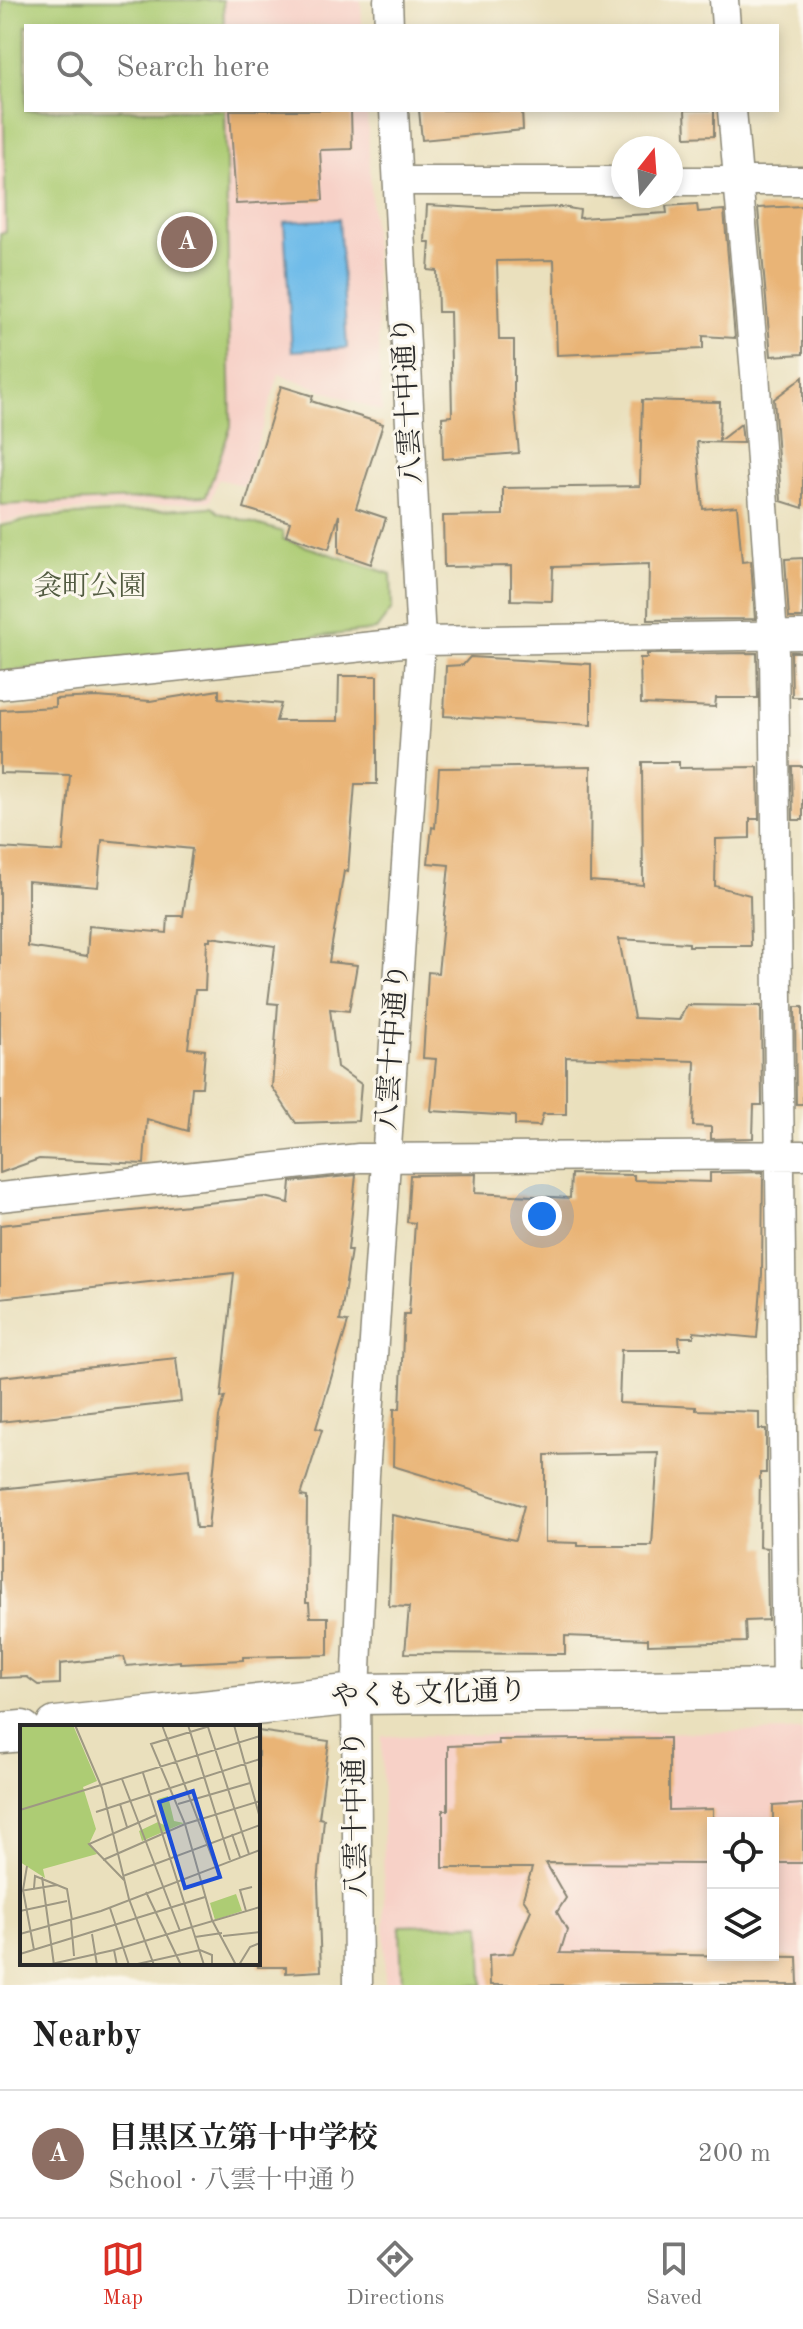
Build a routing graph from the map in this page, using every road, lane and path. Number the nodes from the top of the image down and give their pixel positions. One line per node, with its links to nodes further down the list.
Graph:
1 (388, 0): 3 (street)
2 (724, 0): 4 (street)
3 (389, 24)
4 (726, 24)
5 (394, 112): 7 (street, 八雲十中通り)
6 (732, 112): 10 (street)
7 (398, 181): 8 (street); 14 (street, 八雲十中通り)
8 (611, 181)
9 (683, 181): 10 (street)
10 (739, 181): 11 (street); 12 (street)
11 (803, 181)
12 (774, 635): 13 (street); 14 (street); 16 (street)
13 (803, 635)
14 (421, 641): 15 (street); 17 (street, 八雲十中通り)
15 (0, 685)
16 (792, 1155): 17 (street); 19 (street)
17 (387, 1159): 18 (street); 20 (street, 八雲十中通り)
18 (0, 1197)
19 (795, 1689): 20 (street, やくも文化通り)
20 (356, 1694): 21 (street, やくも文化通り); 24 (street, 八雲十中通り)
21 (74, 1725)
22 (20, 1731): 23 (street)
23 (0, 1733)
24 (358, 1985)

